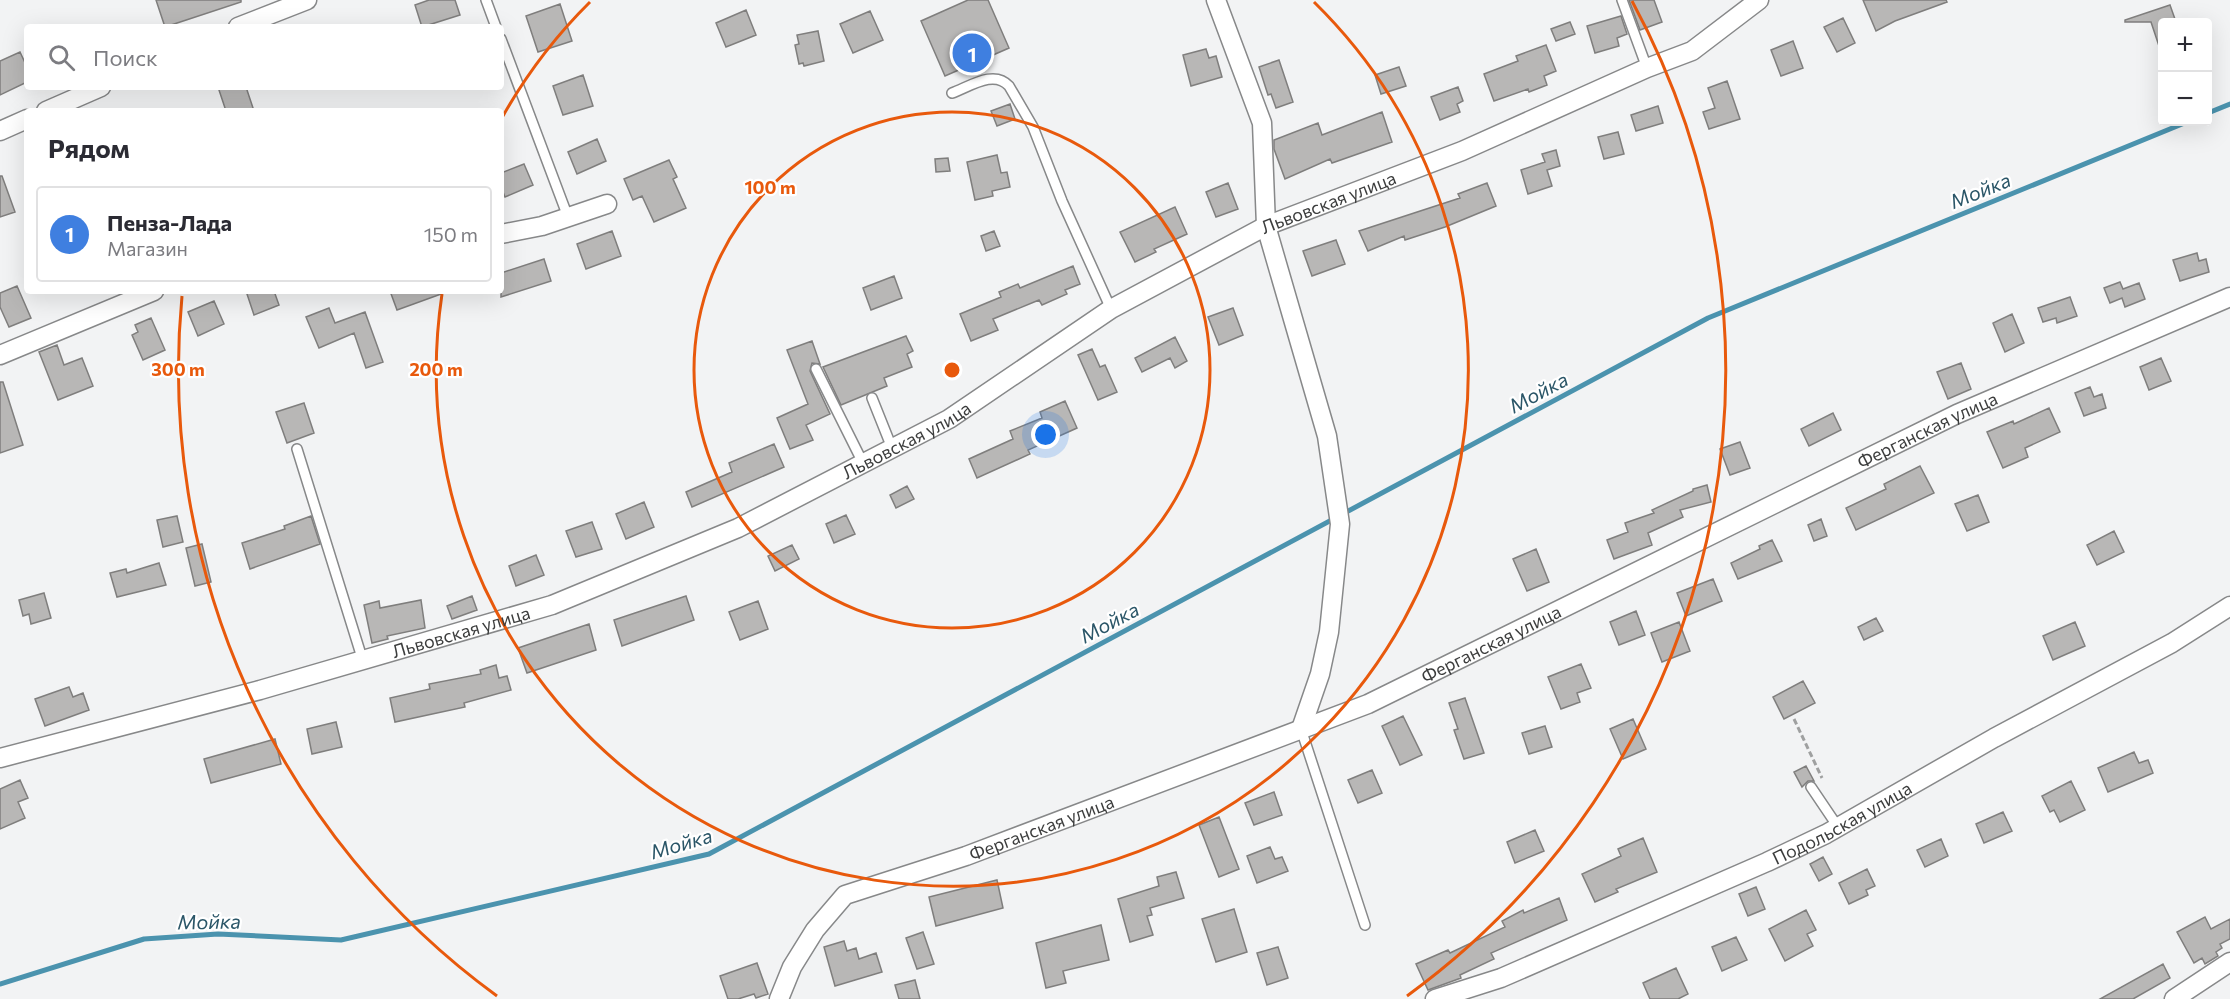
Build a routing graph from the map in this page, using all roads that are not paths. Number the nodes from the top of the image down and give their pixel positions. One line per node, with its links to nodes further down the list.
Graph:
1 (307, 0): 6 (street)
2 (486, 0): 7 (lane)
3 (1216, 0): 17 (street)
4 (1622, 0): 9 (lane)
5 (1760, 0): 9 (street, Львовская улица)
6 (246, 24)
7 (495, 24)
8 (504, 47): 16 (lane)
9 (1647, 68): 17 (street, Львовская улица)
10 (94, 90): 12 (street)
11 (952, 93): 21 (lane)
12 (53, 108)
13 (24, 121): 14 (street)
14 (0, 131)
15 (607, 204): 16 (street)
16 (568, 217): 18 (street)
17 (1266, 226): 21 (street, Львовская улица); 30 (street)
18 (504, 233)
19 (147, 294): 22 (street)
20 (2230, 297): 30 (street, Ферганская улица)
21 (1111, 309): 25 (street, Львовская улица)
22 (0, 355)
23 (816, 369): 27 (lane)
24 (872, 398): 25 (lane)
25 (892, 448): 27 (street, Львовская улица)
26 (297, 449): 29 (lane)
27 (863, 463): 29 (street, Львовская улица)
28 (2230, 606): 33 (street, Подольская улица)
29 (363, 661): 31 (street, Львовская улица)
30 (1300, 729): 34 (lane); 36 (street, Ферганская улица)
31 (0, 758)
32 (1811, 787): 33 (lane)
33 (1838, 827): 37 (street, Подольская улица)
34 (1365, 925)
35 (2230, 962): 38 (street)
36 (779, 999)
37 (1435, 999)
38 (2174, 999)

